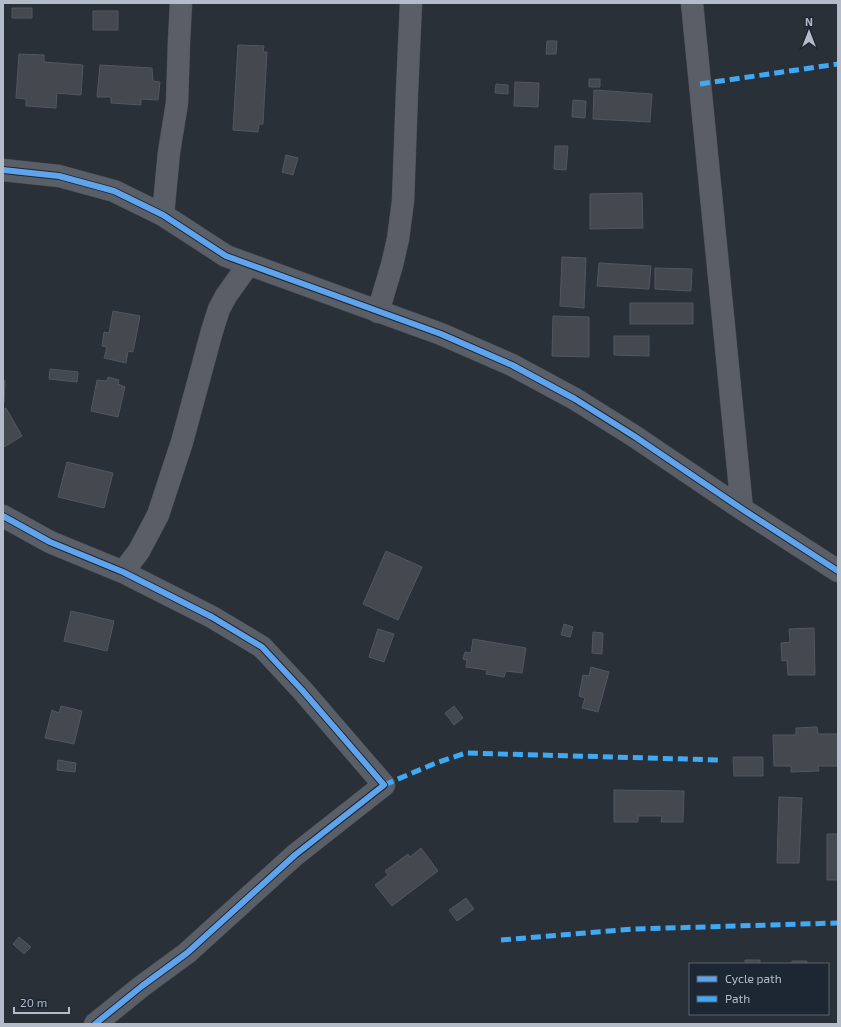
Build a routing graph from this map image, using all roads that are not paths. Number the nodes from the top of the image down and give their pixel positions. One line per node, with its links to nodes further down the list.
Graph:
1 (181, 3): 5 (street)
2 (411, 3): 7 (street)
3 (692, 3): 8 (street)
4 (3, 170): 5 (street)
5 (163, 215): 6 (street)
6 (248, 265): 7 (street); 11 (street)
7 (378, 312): 8 (street)
8 (742, 509): 10 (street)
9 (3, 516): 11 (street)
10 (838, 571)
11 (123, 572): 12 (street)
12 (95, 1024)

